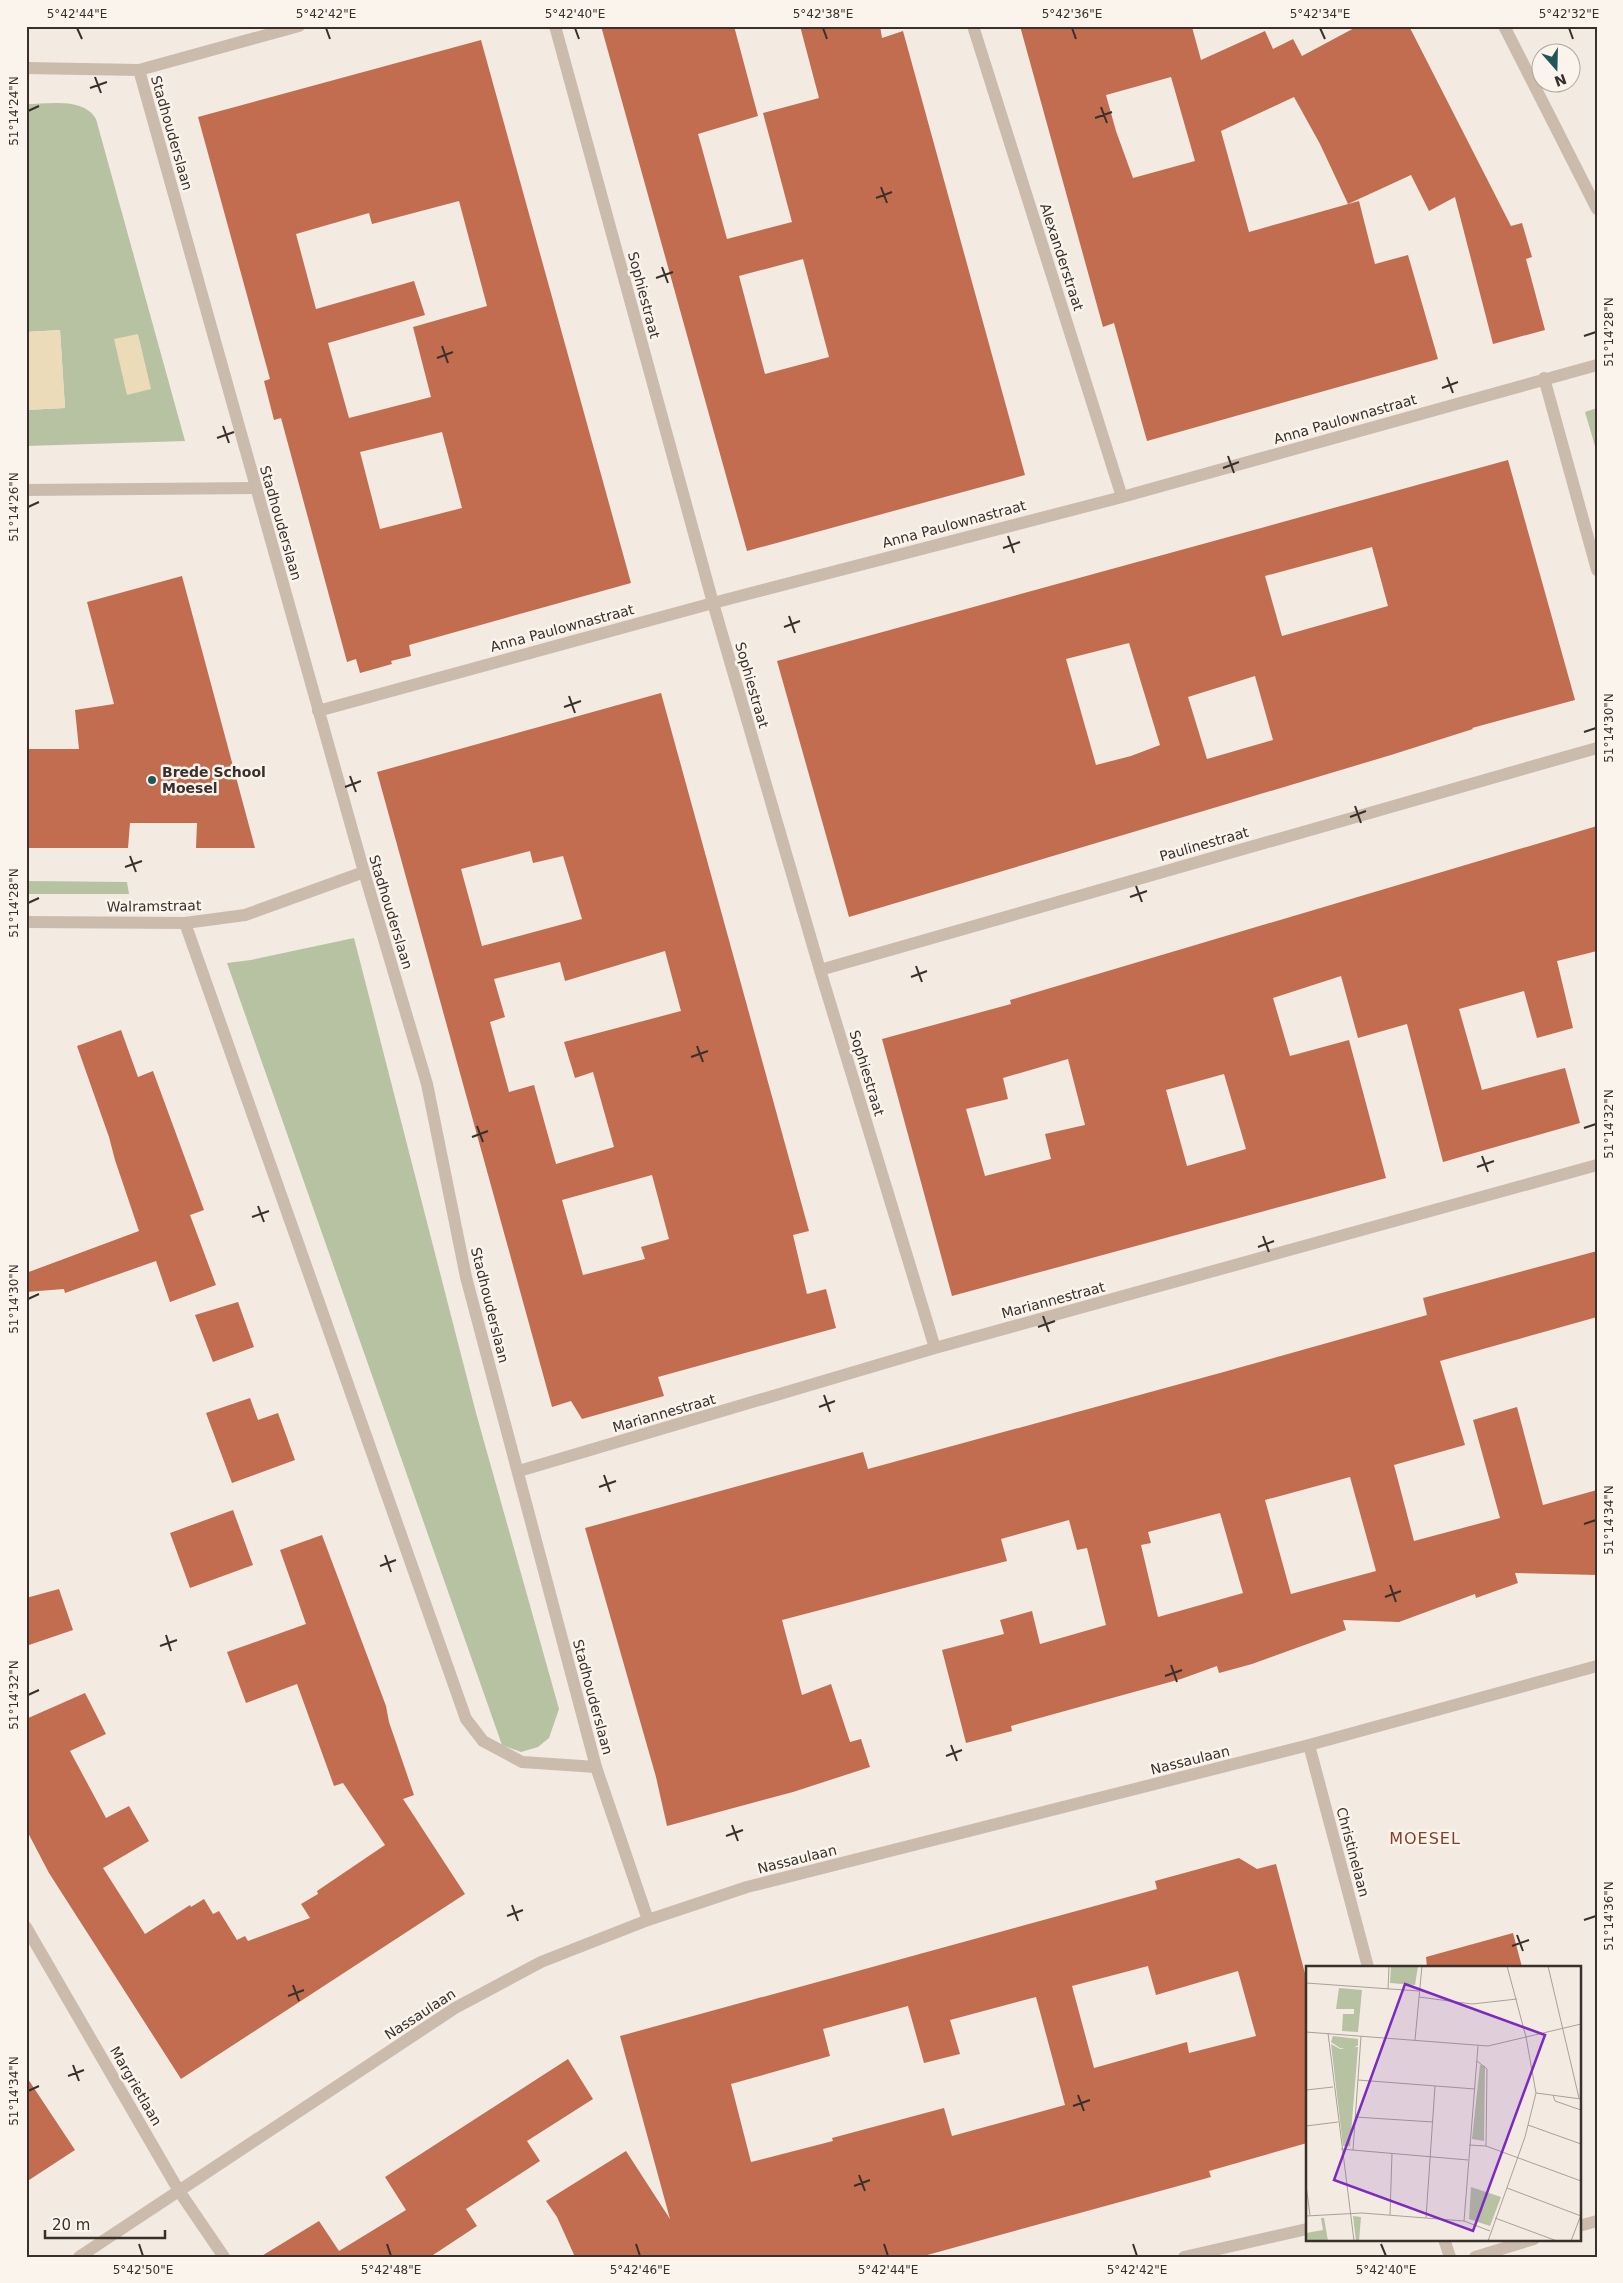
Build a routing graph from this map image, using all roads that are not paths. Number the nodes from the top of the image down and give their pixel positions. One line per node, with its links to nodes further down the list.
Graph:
1 (299, 26): 6 (street)
2 (555, 26): 14 (street, Sophiestraat)
3 (973, 26): 12 (street, Alexanderstraat)
4 (1504, 26): 7 (street)
5 (26, 68): 6 (street)
6 (139, 70): 10 (street, Stadhouderslaan)
7 (1597, 209)
8 (1597, 365): 9 (street, Anna Paulownastraat)
9 (1544, 378): 12 (street, Anna Paulownastraat); 13 (street)
10 (256, 488): 11 (street); 15 (street, Stadhouderslaan)
11 (26, 490)
12 (1122, 496): 14 (street, Anna Paulownastraat)
13 (1597, 570)
14 (713, 602): 15 (street, Anna Paulownastraat); 20 (street, Sophiestraat)
15 (318, 710): 17 (street, Stadhouderslaan)
16 (1597, 748): 20 (street, Paulinestraat)
17 (364, 872): 19 (street, Walramstraat); 23 (street, Stadhouderslaan)
18 (26, 922): 19 (street, Walramstraat)
19 (185, 923): 26 (street, Stadhouderslaan)
20 (820, 970): 22 (street, Sophiestraat)
21 (1597, 1165): 22 (street, Mariannestraat)
22 (935, 1348): 23 (street, Mariannestraat)
23 (519, 1471): 26 (street, Stadhouderslaan)
24 (1597, 1666): 25 (street, Nassaulaan)
25 (1310, 1745): 27 (street, Nassaulaan); 29 (street, Christinelaan)
26 (596, 1768): 27 (street, Stadhouderslaan)
27 (648, 1920): 30 (street, Nassaulaan)
28 (26, 1927): 30 (street, Margrietlaan)
29 (1368, 1966)
30 (179, 2191): 36 (street, Nassaulaan); 37 (street, Margrietlaan)
31 (1597, 2221): 32 (street)
32 (1580, 2226)
33 (1306, 2229): 38 (street)
34 (1444, 2240): 39 (street)
35 (1531, 2240): 40 (street)
36 (79, 2257)
37 (224, 2257)
38 (1184, 2257)
39 (1450, 2257)
40 (1475, 2257)

